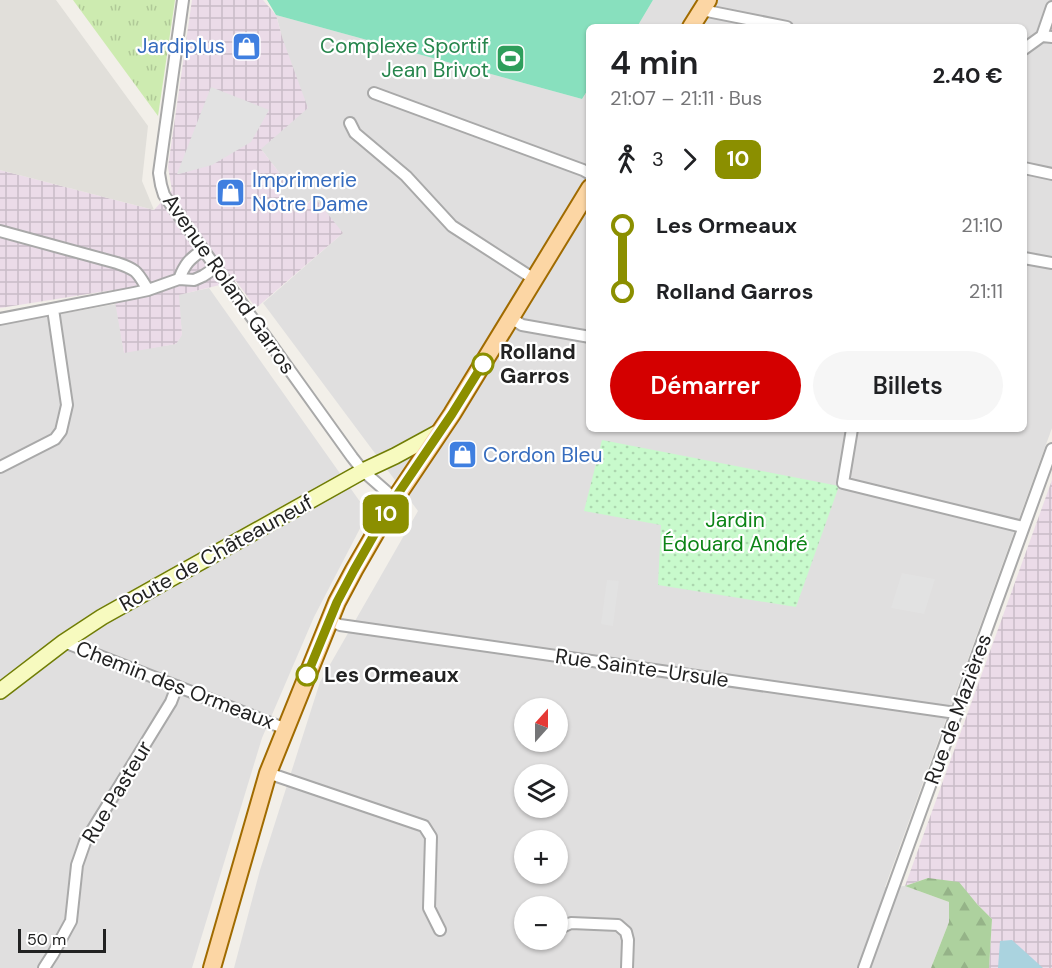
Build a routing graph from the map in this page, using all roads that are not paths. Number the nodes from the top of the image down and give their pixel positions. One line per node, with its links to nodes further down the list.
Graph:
1 (183, 0): 15 (street, Avenue Roland Garros)
2 (705, 5): 4 (main road); 5 (street)
3 (1052, 7): 6 (street)
4 (693, 24)
5 (776, 24)
6 (1047, 36): 7 (street)
7 (1027, 47)
8 (374, 93): 11 (street)
9 (350, 123): 20 (street)
10 (1027, 169): 12 (street)
11 (586, 172)
12 (1052, 174)
13 (586, 195): 20 (main road)
14 (0, 231): 21 (street)
15 (202, 250): 18 (street, Avenue Roland Garros); 19 (street)
16 (1027, 259): 17 (street)
17 (1052, 263)
18 (215, 268): 19 (street); 30 (street, Avenue Roland Garros)
19 (179, 279): 21 (street)
20 (534, 279): 23 (main road)
21 (148, 290): 22 (street)
22 (53, 309): 24 (street); 29 (street)
23 (511, 318): 25 (street); 26 (main road)
24 (0, 319)
25 (586, 336)
26 (441, 431): 30 (main road, Route de Châteauneuf); 31 (main road)
27 (852, 432): 32 (street)
28 (1052, 449): 32 (street, Rue de Mazières)
29 (0, 467)
30 (363, 471): 31 (street, Avenue Roland Garros); 34 (main road, Route de Châteauneuf)
31 (395, 498): 33 (main road)
32 (1023, 527): 37 (street, Rue de Mazières)
33 (329, 620): 37 (street, Rue Sainte-Ursule); 38 (main road)
34 (64, 642): 35 (street, Chemin des Ormeaux); 36 (main road, Route de Châteauneuf)
35 (177, 686): 38 (street, Chemin des Ormeaux); 42 (street, Rue Pasteur)
36 (0, 691)
37 (956, 713): 45 (street, Rue de Mazières)
38 (286, 729): 39 (main road)
39 (268, 773): 41 (street); 43 (main road)
40 (568, 924): 44 (street)
41 (440, 930)
42 (44, 968)
43 (212, 968)
44 (627, 968)
45 (864, 968)

